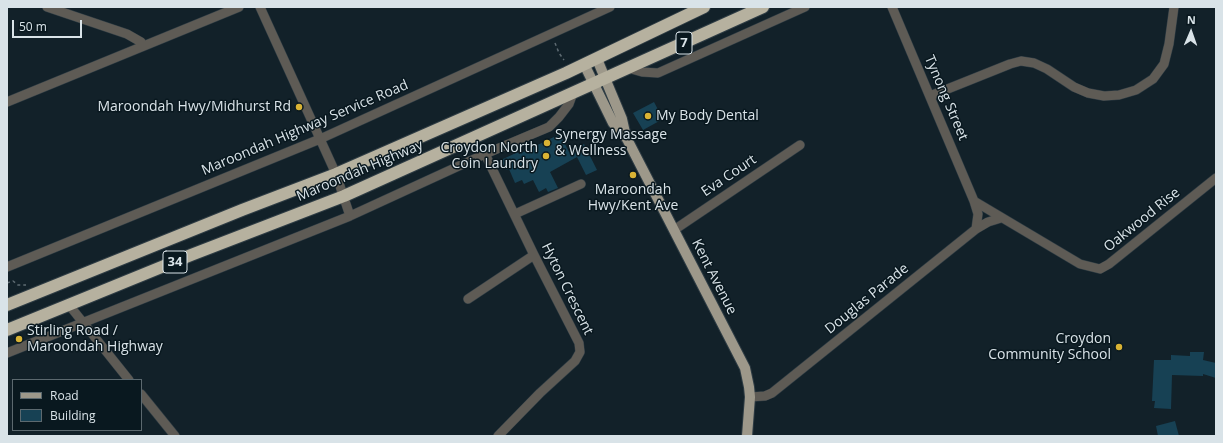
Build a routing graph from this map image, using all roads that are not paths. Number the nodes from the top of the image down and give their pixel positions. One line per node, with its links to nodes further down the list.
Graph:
1 (47, 7): 10 (street)
2 (239, 7): 10 (street)
3 (260, 7): 19 (street)
4 (610, 7): 19 (street, Maroondah Highway Service Road)
5 (704, 7): 11 (highway, Maroondah Highway / 7)
6 (763, 7): 13 (highway, Maroondah Highway / 7)
7 (805, 7): 13 (street)
8 (892, 7): 17 (street, Tynong Street)
9 (1174, 7): 17 (street)
10 (143, 46): 18 (street)
11 (597, 59): 12 (highway, Maroondah Highway / 7); 14 (main road, Kent Avenue)
12 (584, 64): 15 (main road, Kent Avenue); 23 (highway, Maroondah Highway / 34)
13 (628, 68): 14 (highway, Maroondah Highway / 7)
14 (606, 78): 15 (highway, Maroondah Highway / 34); 20 (main road, Kent Avenue)
15 (593, 84): 16 (highway, Maroondah Highway / 34); 20 (main road, Kent Avenue)
16 (573, 93): 22 (street); 26 (highway, Maroondah Highway / 34)
17 (930, 96): 27 (street, Tynong Street)
18 (7, 102)
19 (320, 139): 23 (street); 34 (street, Maroondah Highway Service Road)
20 (627, 139): 32 (main road, Kent Avenue)
21 (800, 145): 32 (street, Eva Court)
22 (485, 154): 28 (street, Hyton Crescent); 29 (street)
23 (336, 174): 26 (street); 36 (highway, Maroondah Highway / 34)
24 (1216, 178): 30 (street, Oakwood Rise)
25 (581, 184): 28 (street)
26 (344, 196): 29 (street); 37 (highway, Maroondah Highway / 34)
27 (974, 201): 30 (street); 31 (street, Tynong Street)
28 (515, 214): 33 (street, Hyton Crescent)
29 (350, 216): 38 (street)
30 (1002, 218): 31 (street, Douglas Parade)
31 (976, 228): 43 (street, Douglas Parade)
32 (674, 230): 43 (main road, Kent Avenue)
33 (534, 255): 35 (street); 45 (street, Hyton Crescent)
34 (7, 266)
35 (468, 299)
36 (7, 305)
37 (69, 306): 38 (street); 39 (highway, Maroondah Highway / 34)
38 (82, 323): 40 (street); 41 (street)
39 (7, 330)
40 (7, 353)
41 (128, 379)
42 (142, 395): 44 (street)
43 (750, 397): 46 (main road, Kent Avenue)
44 (175, 436)
45 (498, 436)
46 (747, 436)

